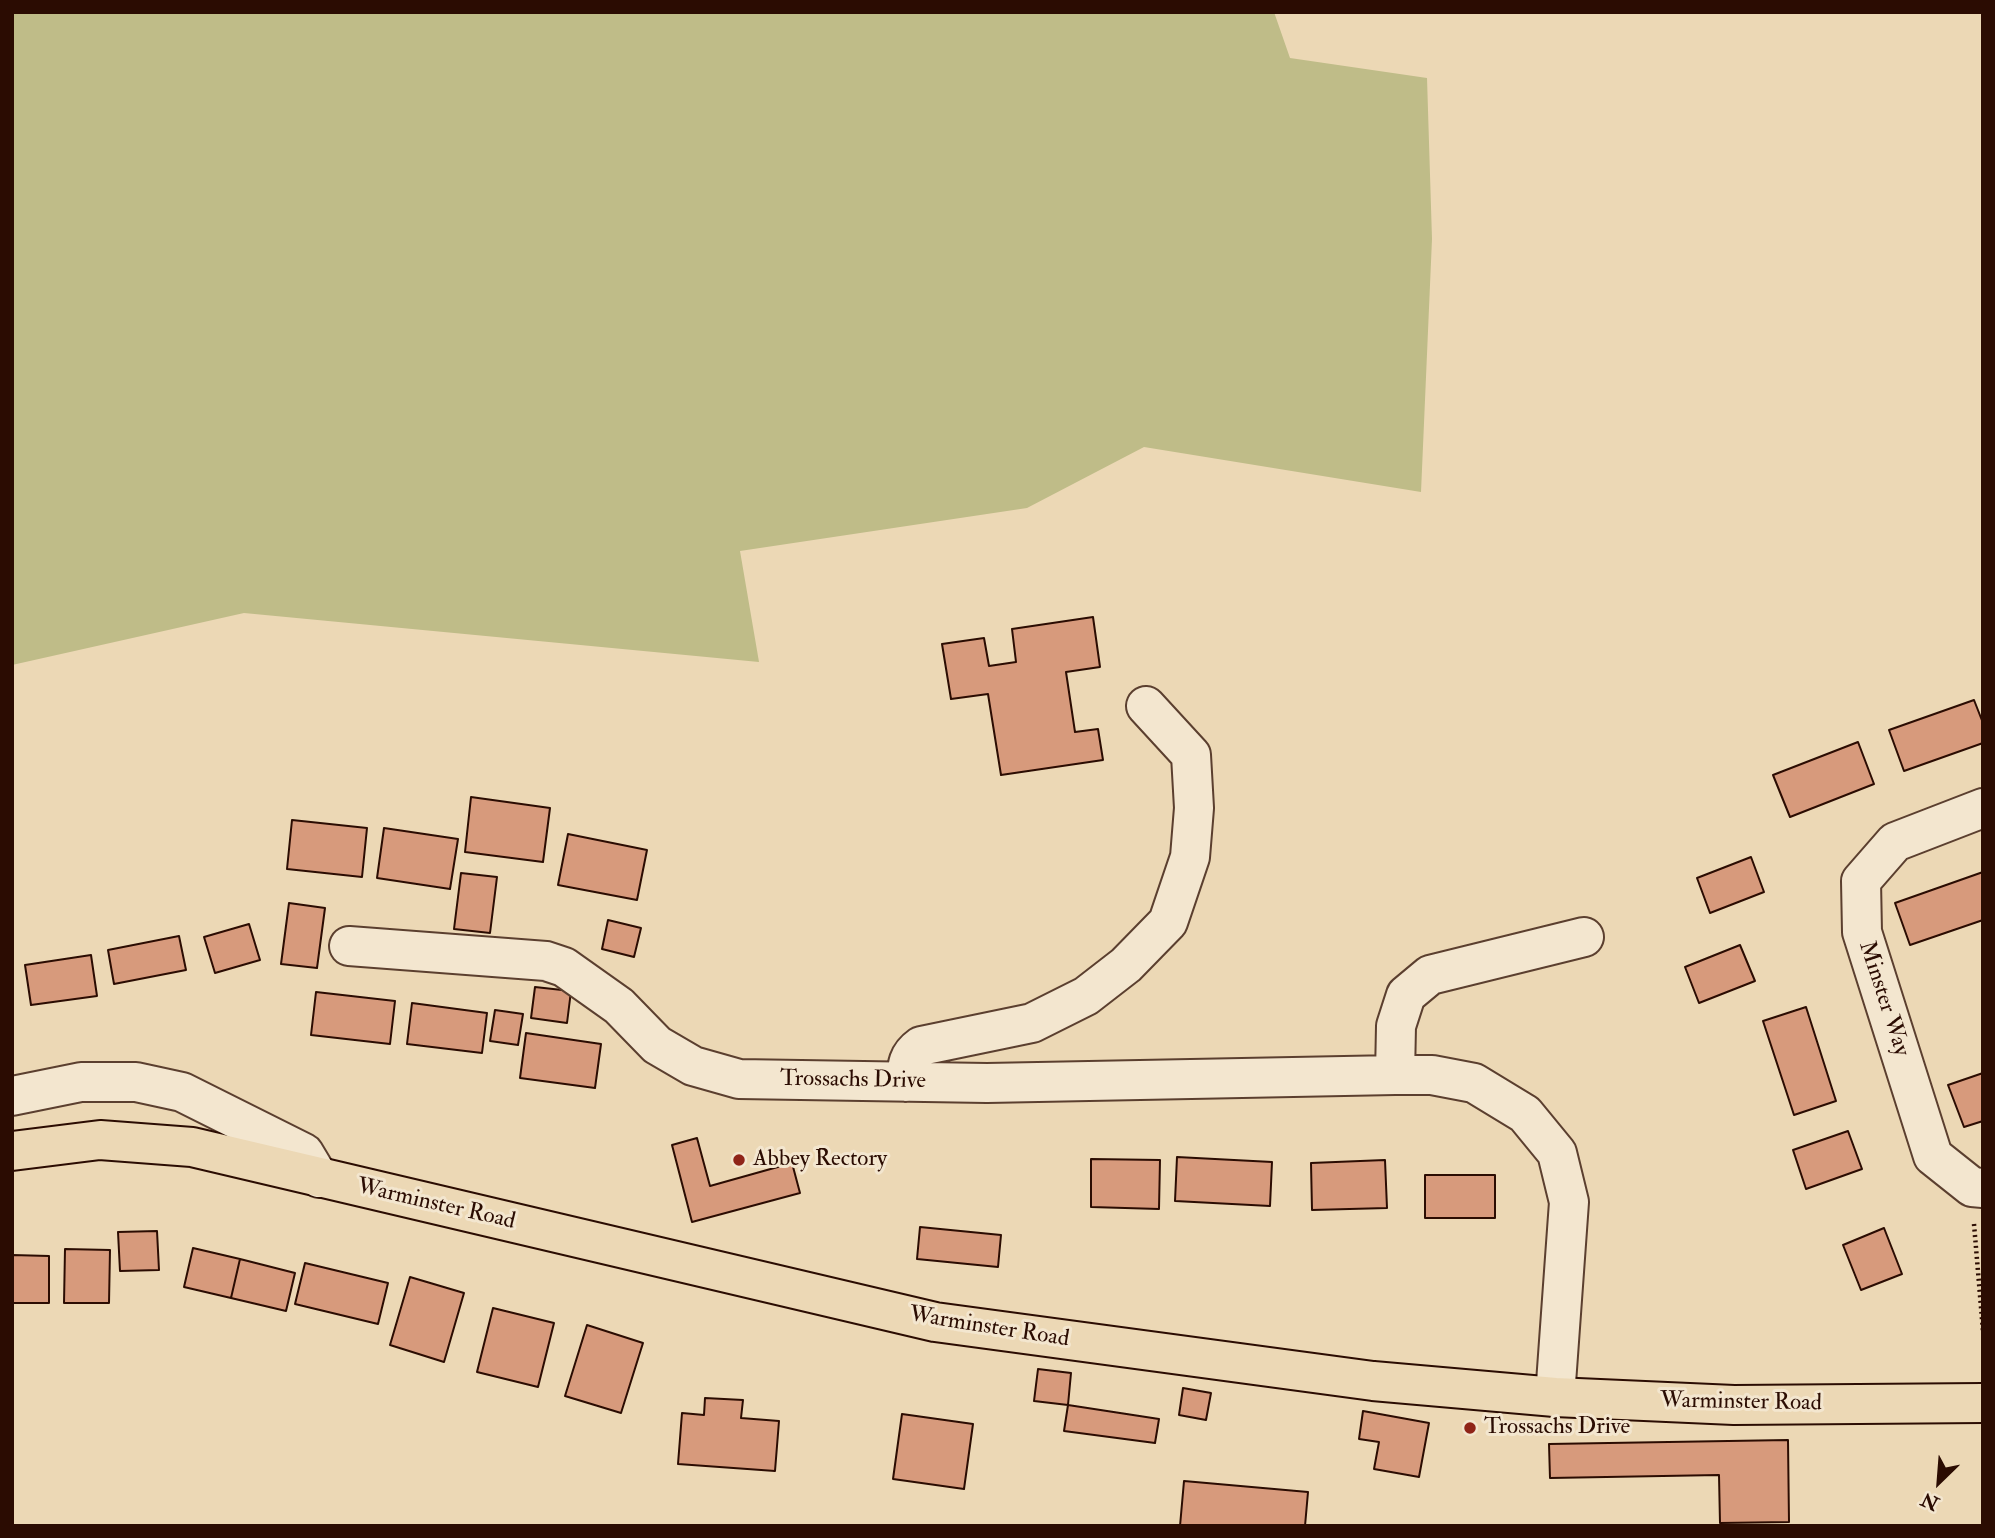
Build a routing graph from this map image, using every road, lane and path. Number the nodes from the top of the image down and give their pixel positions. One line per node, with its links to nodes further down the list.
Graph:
1 (1146, 706): 6 (street)
2 (1983, 808): 10 (street, Minster Way)
3 (1584, 937): 5 (street)
4 (349, 946): 6 (street, Trossachs Drive)
5 (1395, 1074): 6 (street, Trossachs Drive); 12 (street, Trossachs Drive)
6 (906, 1082)
7 (12, 1096): 9 (street)
8 (12, 1151): 9 (highway, Warminster Road)
9 (319, 1178): 12 (highway, Warminster Road)
10 (1977, 1188): 11 (path)
11 (1983, 1331)
12 (1555, 1397): 13 (highway, Warminster Road)
13 (1983, 1403)

